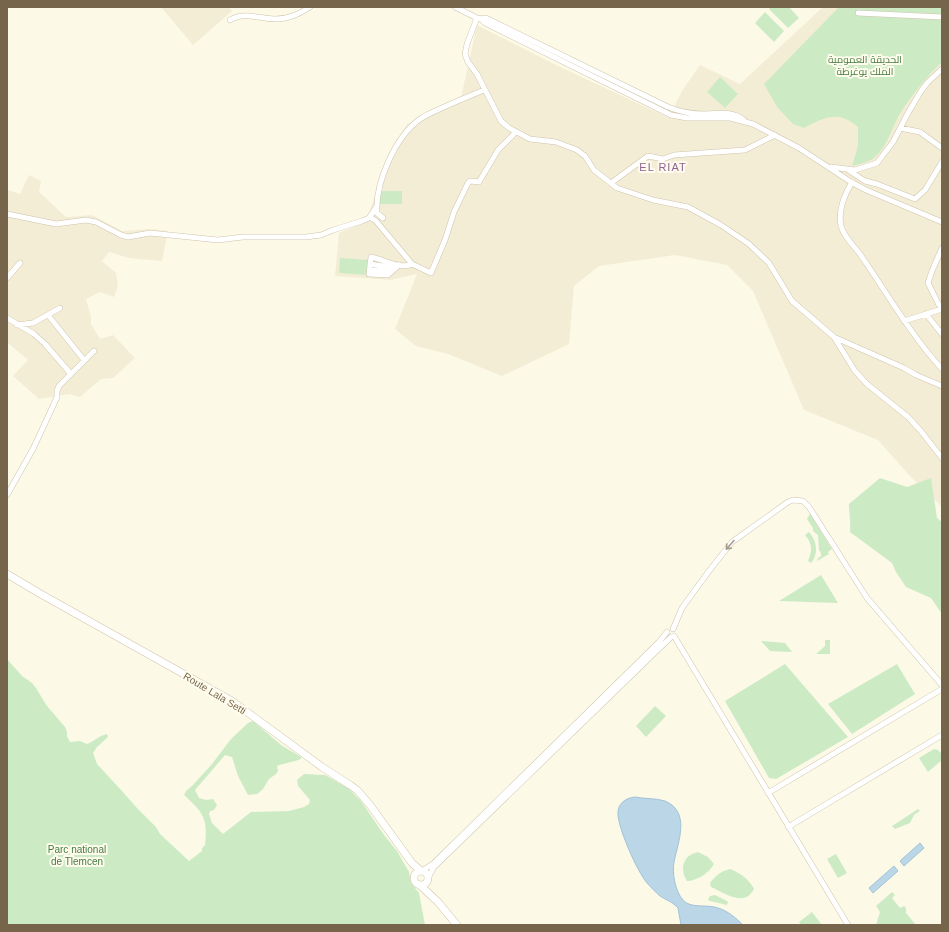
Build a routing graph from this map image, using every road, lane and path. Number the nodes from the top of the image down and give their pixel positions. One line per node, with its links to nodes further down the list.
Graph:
1 (310, 7): 6 (street)
2 (455, 7): 5 (street)
3 (858, 13): 4 (street)
4 (942, 16)
5 (479, 18): 8 (street); 11 (street)
6 (230, 20)
7 (942, 69): 9 (street)
8 (484, 90): 10 (street); 18 (street)
9 (900, 128): 12 (street); 15 (street)
10 (516, 132): 17 (street); 25 (street)
11 (775, 135): 14 (street); 17 (street)
12 (942, 148)
13 (942, 162): 15 (street)
14 (826, 166): 15 (street); 16 (street)
15 (847, 169)
16 (852, 182): 22 (street); 33 (street)
17 (611, 183): 38 (street)
18 (377, 206): 20 (street); 21 (street)
19 (7, 214): 20 (street)
20 (370, 216): 25 (street)
21 (383, 218)
22 (942, 222)
23 (942, 248): 29 (street)
24 (20, 263): 27 (street)
25 (412, 264): 26 (street)
26 (395, 268): 26 (street)
27 (7, 278)
28 (60, 308): 31 (street)
29 (942, 309): 30 (street)
30 (926, 314): 33 (street); 37 (street)
31 (48, 315): 34 (street); 40 (street)
32 (7, 318): 35 (street)
33 (904, 321): 41 (street)
34 (33, 323): 35 (street); 36 (street)
35 (17, 325): 36 (street)
36 (30, 332): 42 (street)
37 (942, 334)
38 (834, 337): 43 (street); 44 (street)
39 (94, 351): 40 (street)
40 (84, 360): 42 (street)
41 (942, 369)
42 (71, 374): 45 (street)
43 (942, 386)
44 (942, 458)
45 (7, 495)
46 (7, 574): 55 (main road, Route Lala Setti)
47 (673, 629): 48 (street); 49 (street); 50 (street, one-way to 47)
48 (667, 632): 49 (street); 56 (street)
49 (673, 636): 53 (street); 58 (street)
50 (942, 685)
51 (942, 689): 53 (street)
52 (942, 735): 54 (street)
53 (768, 793): 54 (street)
54 (788, 827): 62 (street)
55 (398, 844): 56 (main road); 57 (main road)
56 (421, 871): 57 (main road); 58 (main road)
57 (414, 877): 59 (main road)
58 (428, 879): 59 (main road); 60 (main road)
59 (421, 886): 60 (main road)
60 (451, 918): 61 (main road)
61 (457, 925)
62 (848, 925)

